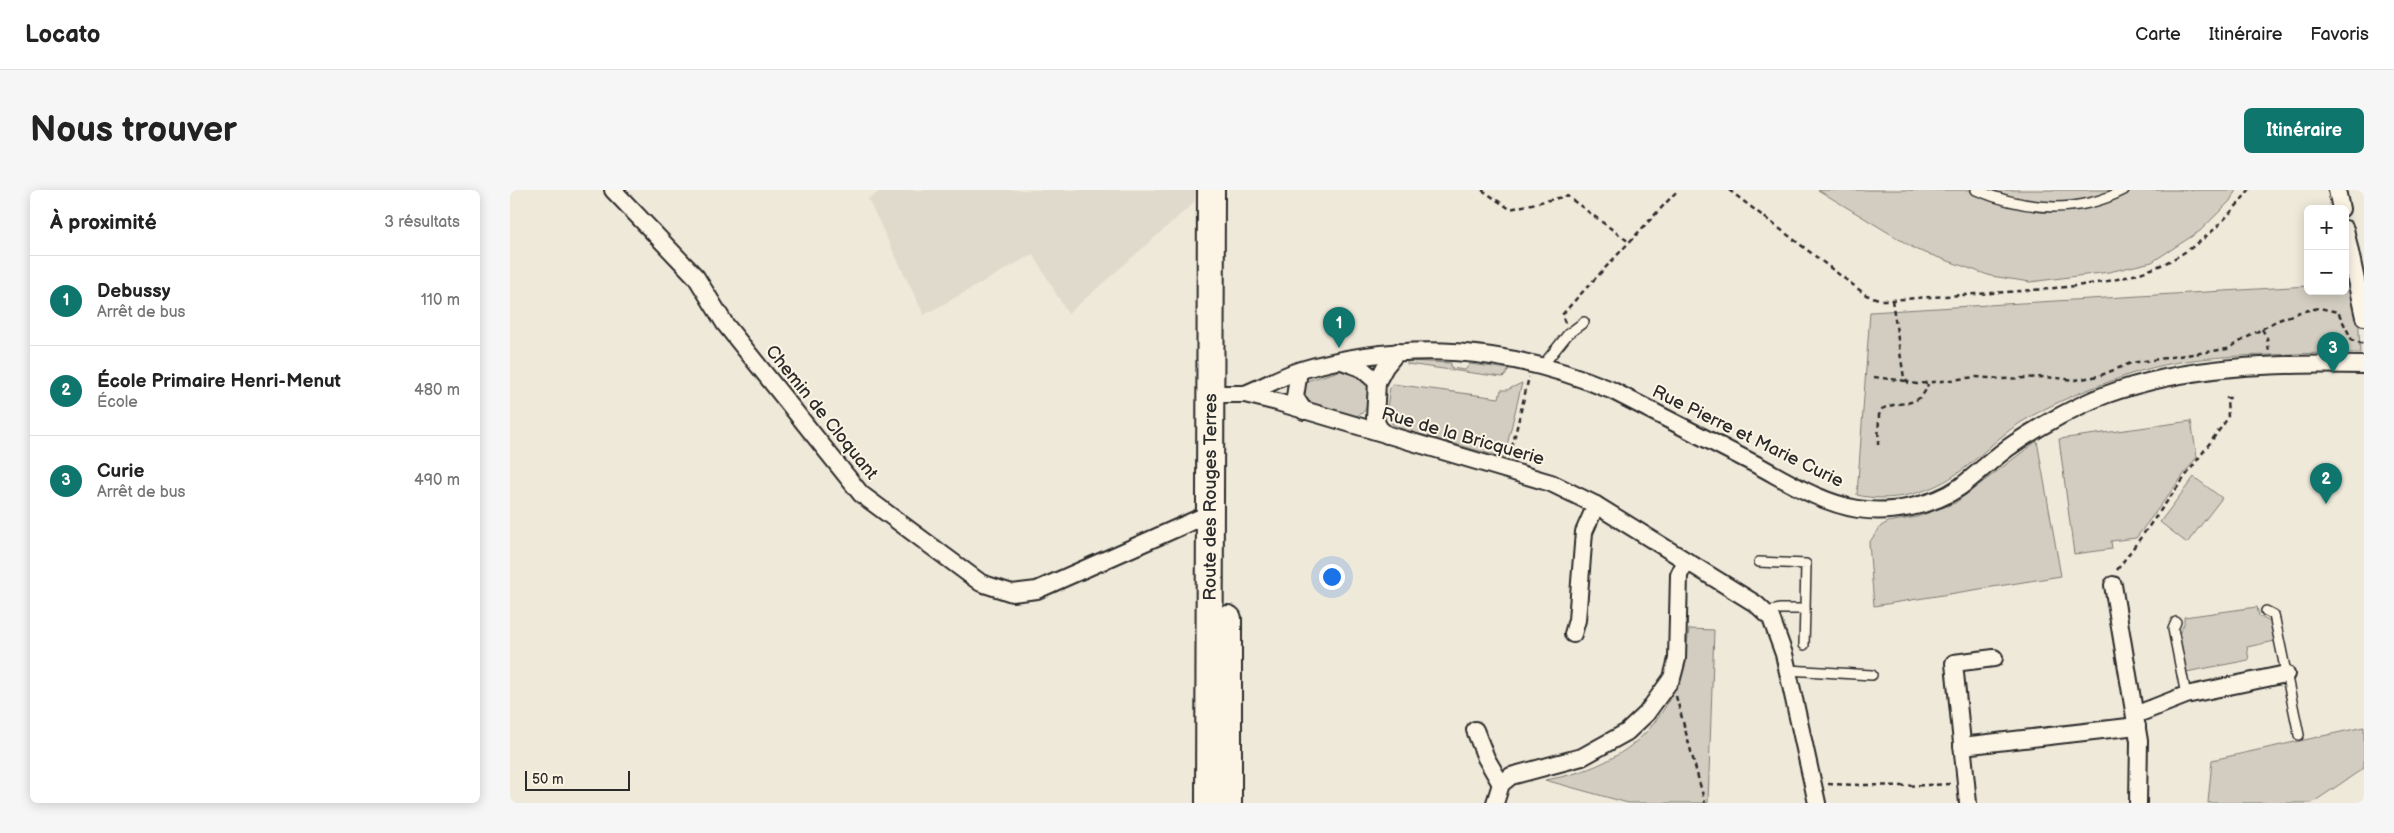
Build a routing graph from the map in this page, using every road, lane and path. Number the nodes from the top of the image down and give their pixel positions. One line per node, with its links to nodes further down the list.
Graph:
1 (613, 190): 39 (street, Chemin de Cloquant)
2 (1211, 190): 30 (main road, Route des Rouges Terres)
3 (1228, 190): 30 (main road, Route des Rouges Terres)
4 (1482, 190): 12 (path)
5 (1678, 190): 12 (path)
6 (1729, 190): 14 (path)
7 (1976, 190): 8 (lane)
8 (2124, 190)
9 (2249, 190): 14 (path)
10 (2337, 190): 11 (street)
11 (2340, 205)
12 (1629, 242): 18 (path)
13 (2349, 247): 15 (street)
14 (1892, 300): 27 (path)
15 (2364, 316)
16 (1584, 322): 18 (lane)
17 (2262, 329): 19 (path); 24 (path); 29 (path)
18 (1568, 334): 22 (lane)
19 (2364, 344)
20 (1397, 352): 21 (street, Rue Pierre et Marie Curie); 22 (street, Rue Pierre et Marie Curie); 28 (street)
21 (1340, 361): 25 (street, Rue Pierre et Marie Curie); 28 (street)
22 (1538, 364): 24 (street, Rue Pierre et Marie Curie); 37 (path)
23 (2364, 365): 24 (street, Rue Pierre et Marie Curie)
24 (2270, 366)
25 (1299, 371): 30 (street, Rue Pierre et Marie Curie); 33 (street)
26 (1874, 377): 27 (path)
27 (1907, 381): 29 (path)
28 (1377, 382): 32 (street)
29 (1928, 384): 36 (path)
30 (1228, 394): 33 (street, Rue de la Bricquerie); 39 (main road, Route des Rouges Terres); 63 (main road, Route des Rouges Terres)
31 (2232, 398): 42 (path)
32 (1376, 403): 34 (street); 35 (street)
33 (1304, 411): 34 (street, Rue de la Bricquerie)
34 (1349, 424): 35 (street, Rue de la Bricquerie)
35 (1387, 435): 37 (street, Rue de la Bricquerie)
36 (1878, 445)
37 (1507, 470): 38 (street, Rue de la Bricquerie)
38 (1596, 505): 40 (street, Rue de la Bricquerie); 47 (street)
39 (1211, 513): 62 (main road, Route des Rouges Terres)
40 (1686, 561): 45 (street, Rue de la Bricquerie); 53 (street)
41 (1759, 562): 43 (lane)
42 (2113, 584): 55 (street)
43 (1805, 609): 45 (lane); 48 (lane)
44 (2266, 611): 51 (lane)
45 (1767, 612): 50 (street)
46 (2176, 622): 54 (lane)
47 (1572, 634)
48 (1804, 645)
49 (1994, 658): 58 (street)
50 (1788, 670): 52 (lane); 61 (street)
51 (2286, 674): 54 (street); 57 (lane)
52 (1872, 675)
53 (1672, 678): 60 (street); 65 (path)
54 (2186, 695): 55 (street)
55 (2136, 721): 58 (street); 68 (street)
56 (1475, 730): 60 (street)
57 (2300, 736)
58 (1962, 746): 59 (street)
59 (1966, 783): 61 (path); 67 (street)
60 (1501, 784): 64 (street)
61 (1814, 784): 66 (street)
62 (1209, 803)
63 (1228, 803)
64 (1494, 803)
65 (1705, 803)
66 (1817, 803)
67 (1968, 803)
68 (2138, 803)

